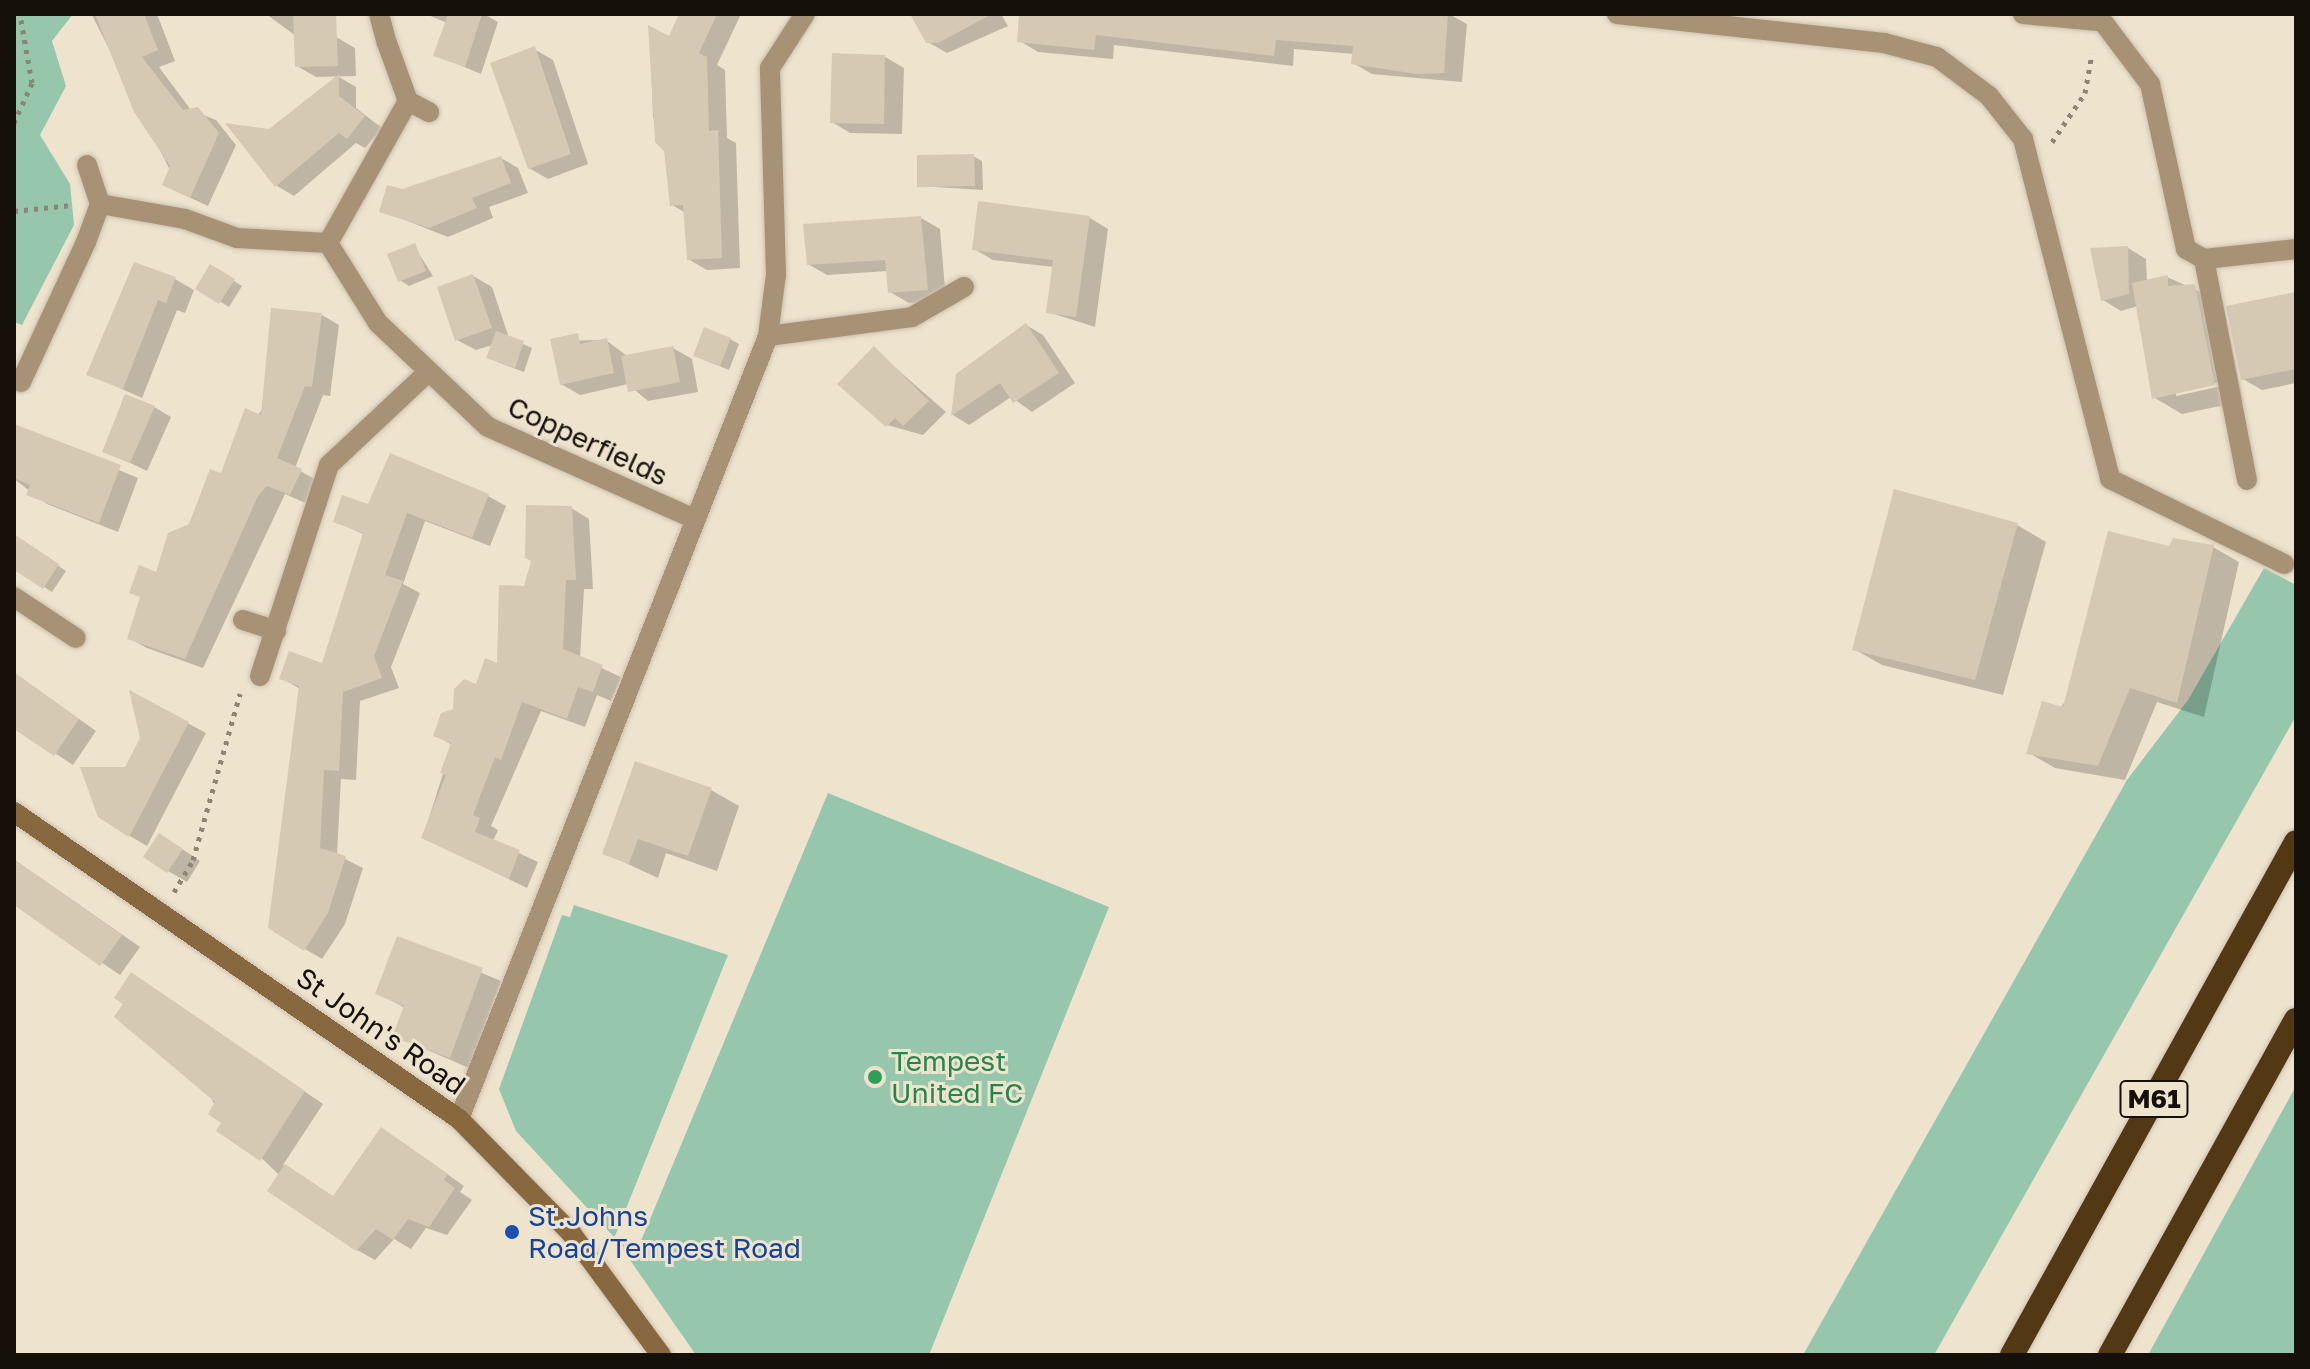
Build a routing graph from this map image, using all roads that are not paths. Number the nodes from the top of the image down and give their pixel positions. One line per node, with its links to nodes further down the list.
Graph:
1 (379, 14): 6 (street)
2 (805, 14): 14 (street)
3 (1617, 14): 19 (street)
4 (2023, 14): 5 (street)
5 (2098, 18): 12 (street)
6 (408, 101): 7 (street); 10 (street)
7 (429, 112)
8 (87, 165): 9 (street)
9 (100, 204): 10 (street); 16 (street)
10 (328, 243): 15 (street, Copperfields)
11 (2296, 249): 12 (street)
12 (2204, 259): 17 (street)
13 (964, 287): 14 (street)
14 (768, 336): 18 (street)
15 (427, 373): 18 (street, Copperfields); 22 (street)
16 (21, 382)
17 (2247, 480)
18 (695, 519): 28 (street)
19 (2284, 564)
20 (14, 597): 23 (street)
21 (243, 620): 22 (street)
22 (276, 631): 24 (street)
23 (76, 638)
24 (260, 676)
25 (14, 812): 28 (street, St John's Road)
26 (2296, 842): 30 (highway, M61)
27 (2296, 1020): 31 (highway)
28 (459, 1119): 29 (street, St John's Road)
29 (661, 1355)
30 (2012, 1355)
31 (2110, 1355)

